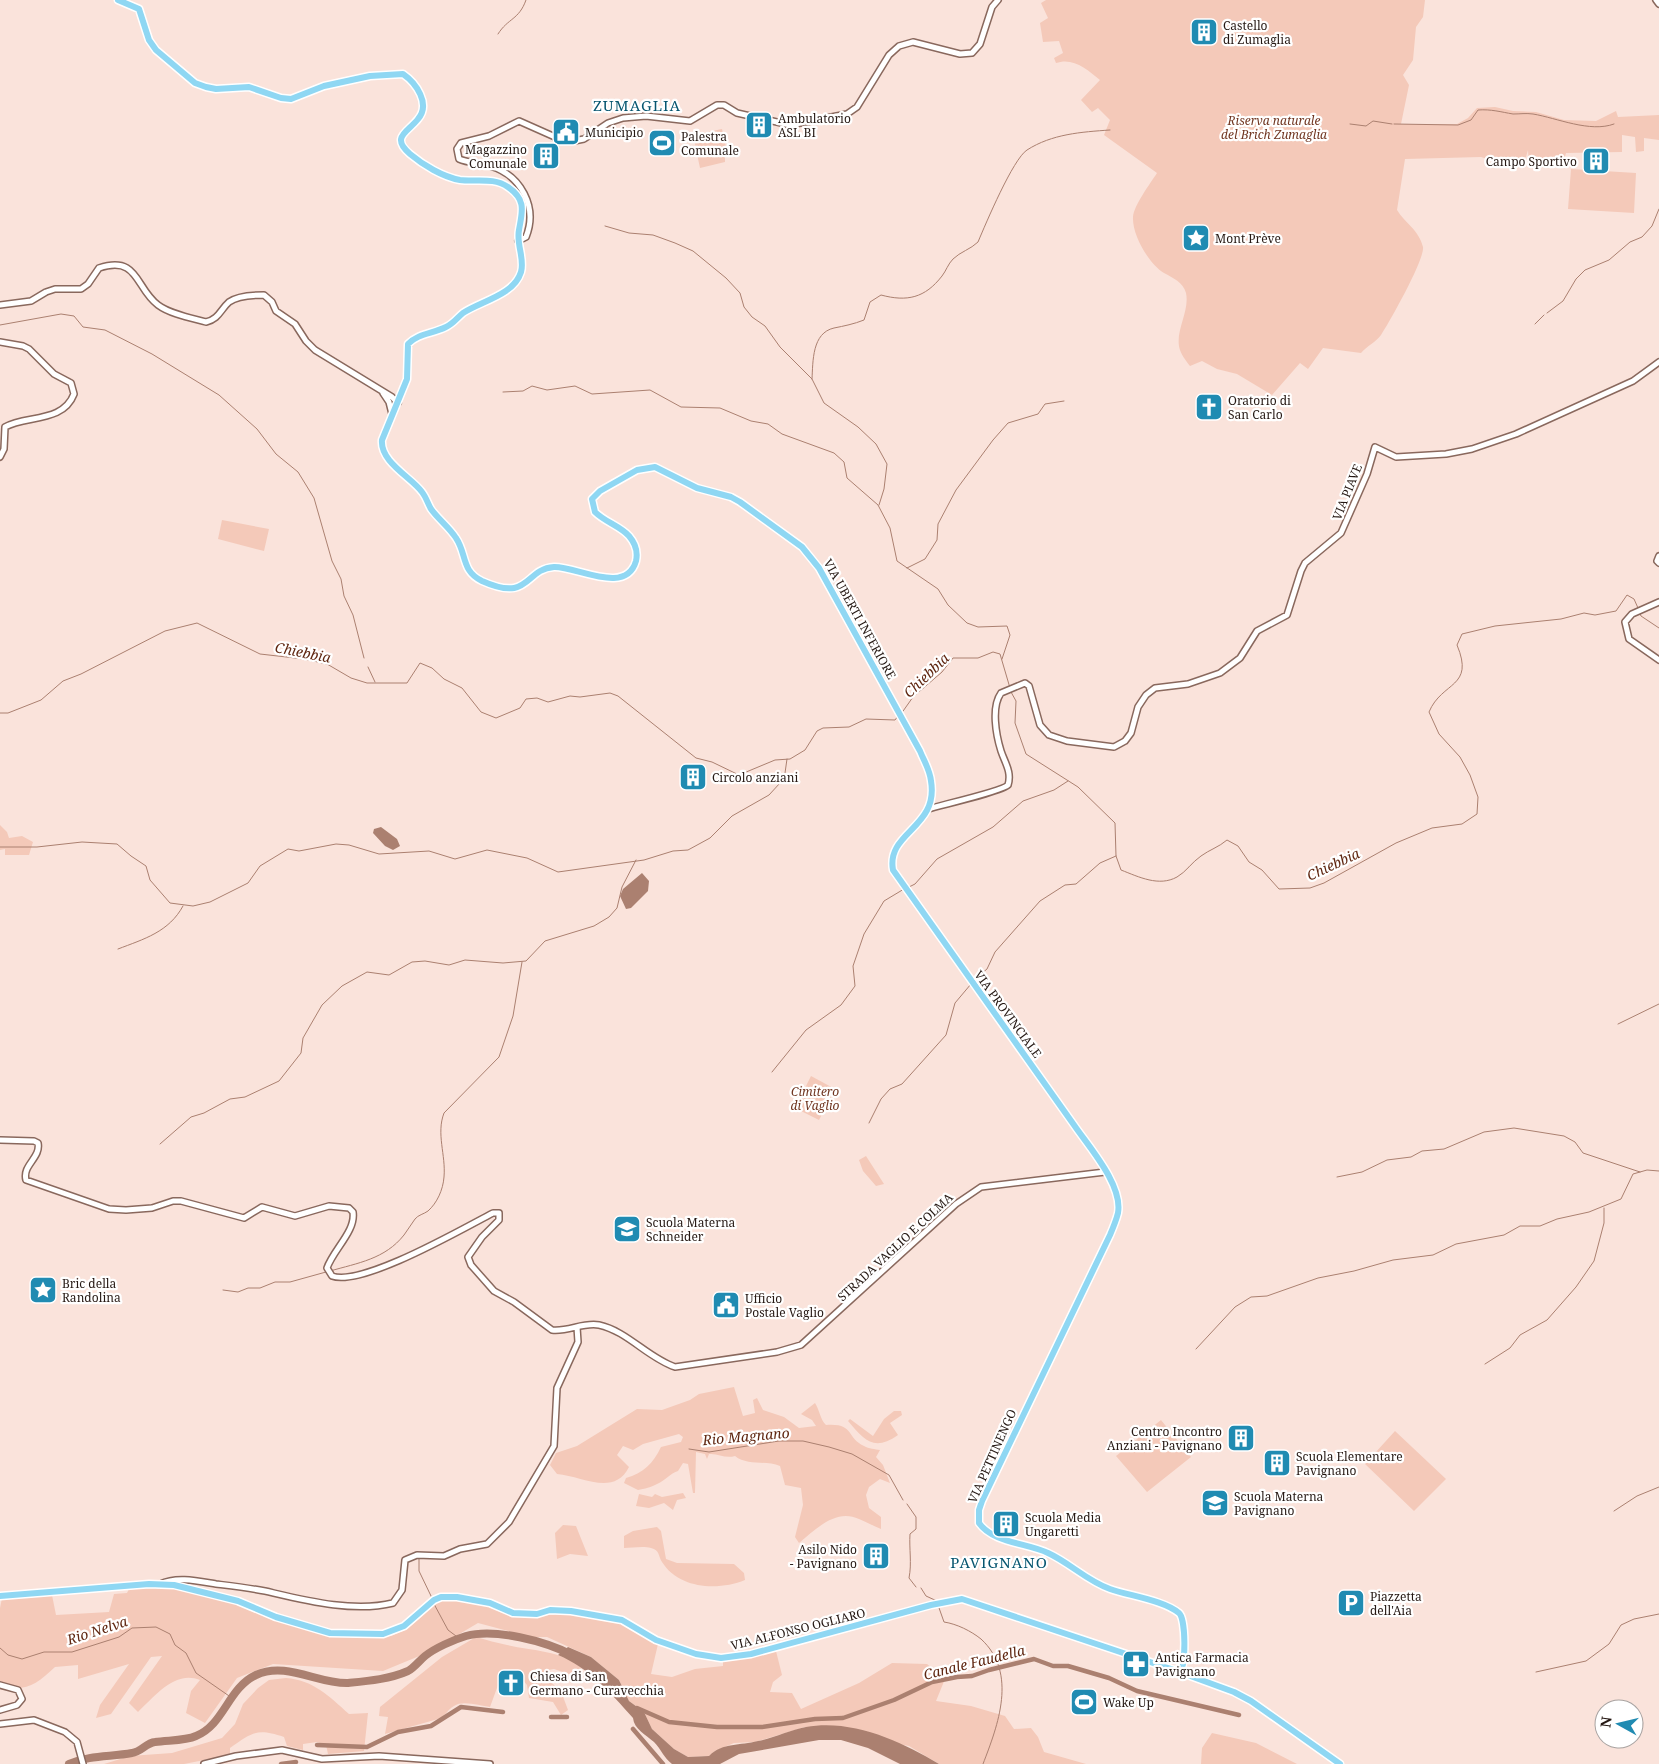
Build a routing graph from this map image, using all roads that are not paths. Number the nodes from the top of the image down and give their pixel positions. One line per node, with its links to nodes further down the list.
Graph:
1 (118, 0): 5 (main road)
2 (998, 0): 5 (street)
3 (1656, 0): 4 (street)
4 (1659, 4)
5 (518, 241): 10 (main road)
6 (0, 305): 9 (street)
7 (0, 342): 14 (street)
8 (1659, 362): 20 (street, VIA PIAVE)
9 (381, 390): 10 (street); 11 (street); 12 (street)
10 (402, 392): 12 (main road)
11 (389, 402): 12 (street); 13 (street)
12 (398, 403): 13 (main road)
13 (393, 415): 19 (main road, VIA UBERTI INFERIORE)
14 (0, 457)
15 (1659, 556): 16 (street)
16 (1659, 562)
17 (1659, 602): 18 (street)
18 (1659, 660)
19 (931, 796): 20 (street); 21 (main road, VIA UBERTI INFERIORE)
20 (941, 805): 21 (street)
21 (928, 810): 22 (main road, VIA UBERTI INFERIORE)
22 (893, 869): 24 (main road, VIA PROVINCIALE)
23 (0, 1140): 25 (street, STRADA VAGLIO E COLMA)
24 (1105, 1172): 25 (street, STRADA VAGLIO E COLMA); 28 (main road, VIA PETTINENGO)
25 (577, 1327): 26 (street)
26 (159, 1584): 27 (main road); 28 (main road, VIA ALFONSO OGLIARO)
27 (0, 1596)
28 (1183, 1672): 35 (main road, VIA ALFONSO OGLIARO)
29 (0, 1685): 30 (street)
30 (0, 1710)
31 (0, 1724): 32 (street)
32 (83, 1764)
33 (204, 1764): 34 (street)
34 (490, 1764)
35 (1340, 1764)

